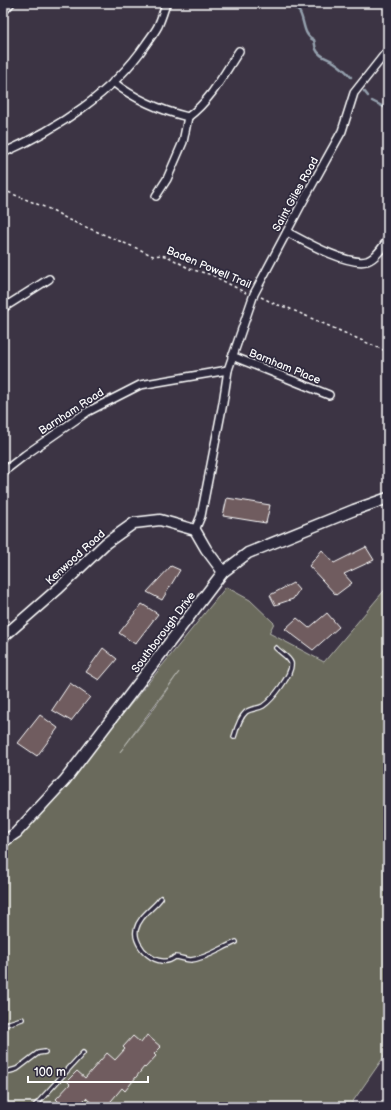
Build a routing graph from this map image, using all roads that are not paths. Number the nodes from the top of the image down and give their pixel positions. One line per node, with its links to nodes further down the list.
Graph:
1 (11, 3): 3 (street)
2 (166, 3): 6 (street)
3 (3, 12)
4 (388, 50): 10 (street, Saint Giles Road)
5 (239, 51): 7 (street)
6 (113, 82): 7 (street); 8 (street)
7 (188, 117): 9 (street)
8 (3, 153)
9 (156, 196)
10 (287, 232): 11 (street); 14 (street, Saint Giles Road)
11 (388, 240)
12 (50, 279): 13 (street)
13 (3, 308)
14 (232, 356): 15 (street); 16 (street, Barnham Place)
15 (228, 370): 17 (street, Barnham Road); 19 (street)
16 (329, 395)
17 (3, 472)
18 (388, 498): 20 (street, Southborough Drive)
19 (195, 530): 20 (street); 21 (street, Kenwood Road)
20 (223, 572): 24 (street, Southborough Drive)
21 (3, 637)
22 (276, 648): 23 (lane)
23 (234, 737)
24 (3, 842)
25 (160, 898): 26 (lane)
26 (236, 942)
27 (22, 1019): 28 (lane)
28 (3, 1025)
29 (45, 1052): 31 (lane)
30 (83, 1053): 32 (lane)
31 (3, 1073)
32 (34, 1107)

